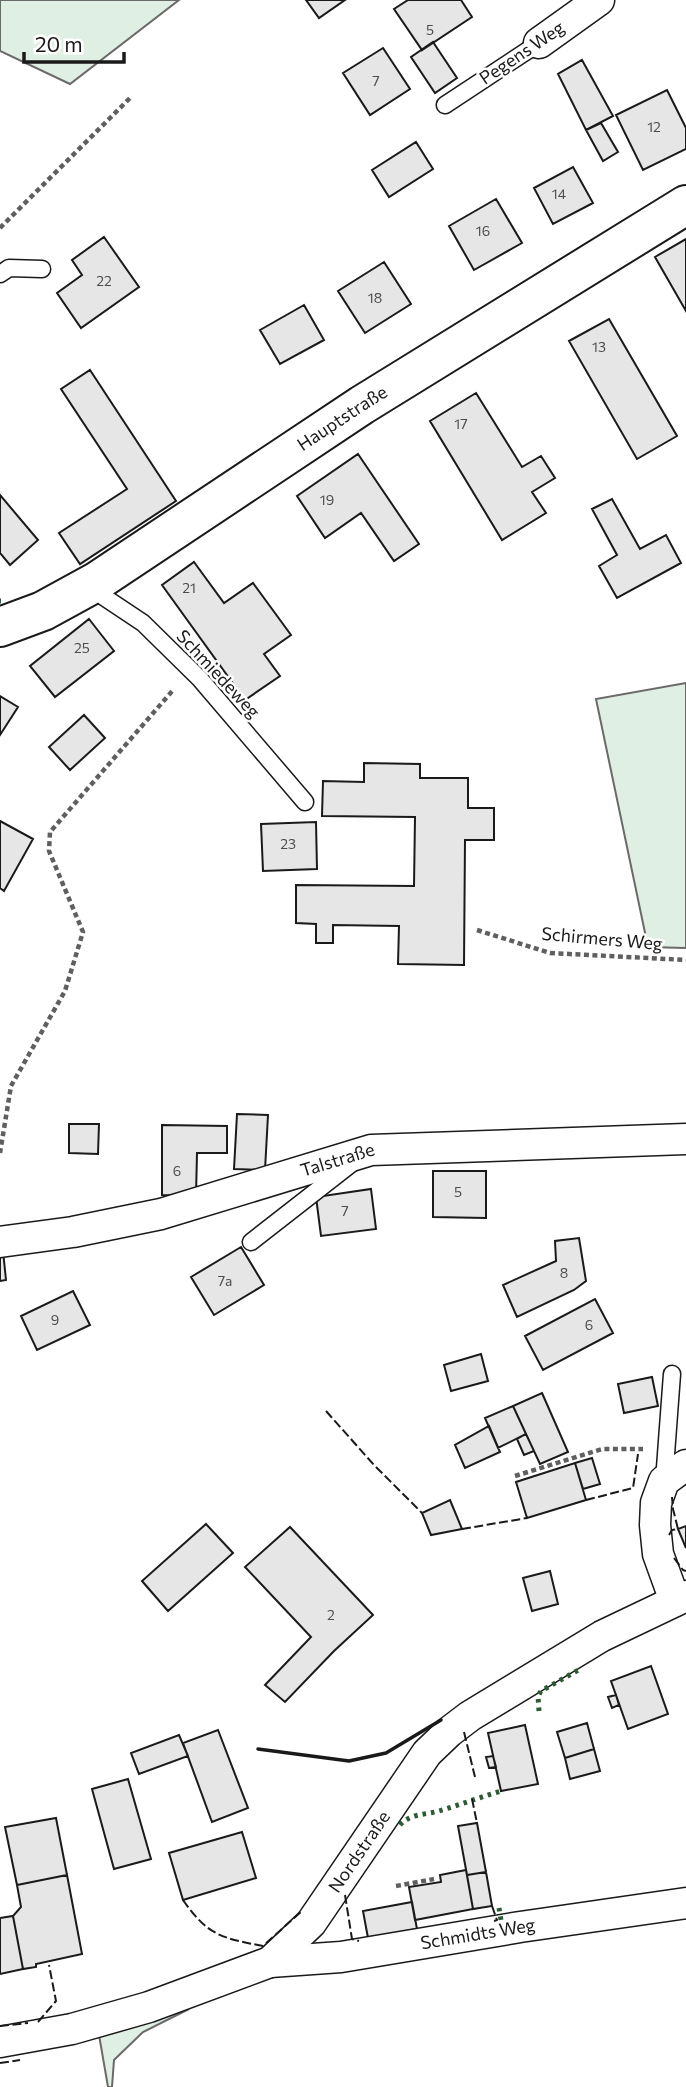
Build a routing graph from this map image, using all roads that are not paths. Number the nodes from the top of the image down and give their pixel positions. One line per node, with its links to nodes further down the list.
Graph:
1 (598, 0): 2 (street, Pegens Weg)
2 (539, 43): 3 (lane, Pegens Weg)
3 (445, 105)
4 (686, 205): 7 (street, Hauptstraße)
5 (43, 269): 6 (lane)
6 (0, 274)
7 (96, 582): 8 (street, Hauptstraße); 9 (lane, Schmiedeweg)
8 (0, 627)
9 (305, 802)
10 (686, 1139): 11 (street, Talstraße)
11 (371, 1150): 12 (street, Talstraße); 13 (lane)
12 (0, 1242)
13 (251, 1242)
14 (672, 1374): 15 (lane)
15 (672, 1466): 16 (street)
16 (681, 1598): 18 (street, Nordstraße)
17 (686, 1903): 18 (street, Schmidts Weg)
18 (270, 1962): 19 (street, Nordstraße)
19 (0, 2042)

